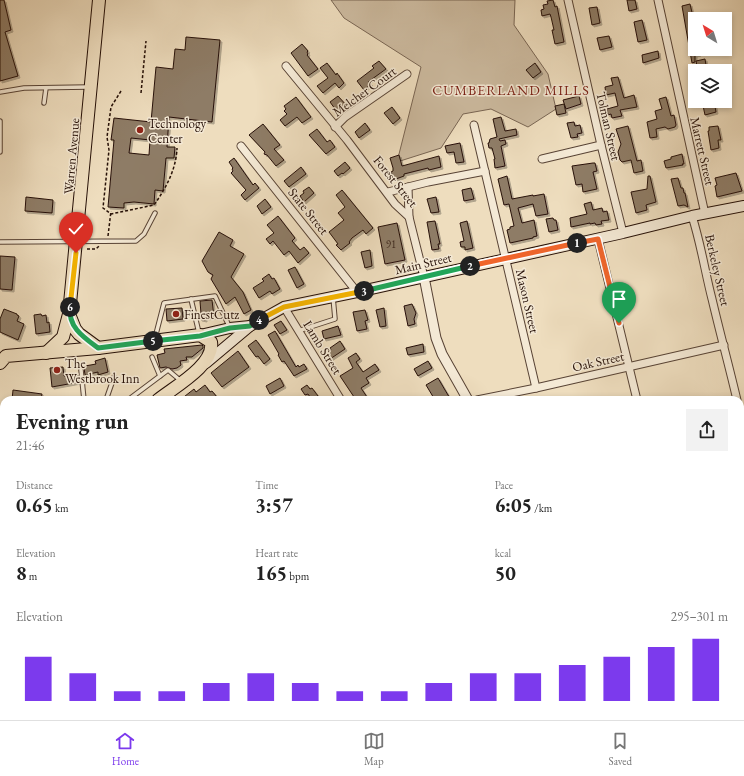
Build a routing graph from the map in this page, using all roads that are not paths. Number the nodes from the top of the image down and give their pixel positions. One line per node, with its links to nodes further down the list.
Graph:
1 (99, 0): 6 (main road, Warren Avenue)
2 (568, 0): 13 (street, Tolman Street)
3 (658, 0): 22 (street, Marrett Street)
4 (286, 66): 12 (street, Forest Street)
5 (407, 74): 12 (street, Melcher Court)
6 (91, 87): 7 (lane); 28 (main road, Warren Avenue)
7 (46, 88): 8 (lane); 9 (lane)
8 (0, 92)
9 (44, 103)
10 (0, 121): 15 (lane)
11 (474, 125): 17 (street, Mason Street)
12 (335, 127): 19 (street, Forest Street)
13 (601, 145): 16 (street); 25 (street, Tolman Street)
14 (241, 146): 31 (street, State Street)
15 (0, 152)
16 (542, 159)
17 (485, 171): 18 (street); 29 (street, Mason Street)
18 (408, 187): 19 (street); 24 (street)
19 (388, 192): 24 (street, Forest Street)
20 (744, 206): 22 (main road, Main Street)
21 (154, 213): 28 (lane)
22 (705, 214): 23 (main road, Main Street)
23 (692, 216): 25 (main road, Main Street); 41 (street, Berkeley Street)
24 (409, 217): 30 (street, Forest Street)
25 (623, 233): 26 (main road, Main Street)
26 (598, 239): 29 (main road, Main Street); 46 (street)
27 (0, 242): 28 (lane)
28 (82, 245): 35 (main road, Warren Avenue)
29 (506, 259): 30 (main road, Main Street); 52 (street, Mason Street)
30 (424, 277): 31 (main road, Main Street); 58 (street, Forest Street)
31 (357, 292): 32 (main road, Main Street)
32 (333, 296): 34 (main road, Main Street); 38 (lane)
33 (191, 299): 37 (lane); 39 (lane); 40 (lane)
34 (284, 307): 36 (main road, Main Street); 38 (street, Lamb Street)
35 (69, 314): 42 (main road); 43 (main road, Warren Avenue)
36 (250, 326): 37 (main road); 47 (main road, Main Street)
37 (230, 328): 39 (main road)
38 (298, 331): 57 (street, Lamb Street)
39 (200, 336): 40 (main road); 47 (main road)
40 (154, 341): 42 (main road)
41 (724, 345): 46 (street, Oak Street); 61 (street, Berkeley Street)
42 (98, 348): 43 (main road)
43 (46, 353): 45 (main road)
44 (152, 357): 49 (lane)
45 (2, 358)
46 (629, 366): 52 (street, Oak Street); 60 (street)
47 (202, 367): 51 (main road, Main Street)
48 (81, 370): 53 (lane)
49 (160, 376): 51 (lane); 55 (lane)
50 (114, 377): 54 (lane)
51 (182, 382): 56 (main road, Main Street)
52 (536, 388): 59 (street, Oak Street)
53 (84, 396)
54 (107, 396)
55 (133, 396)
56 (163, 396)
57 (339, 396)
58 (466, 396)
59 (497, 396)
60 (636, 396)
61 (736, 396)

